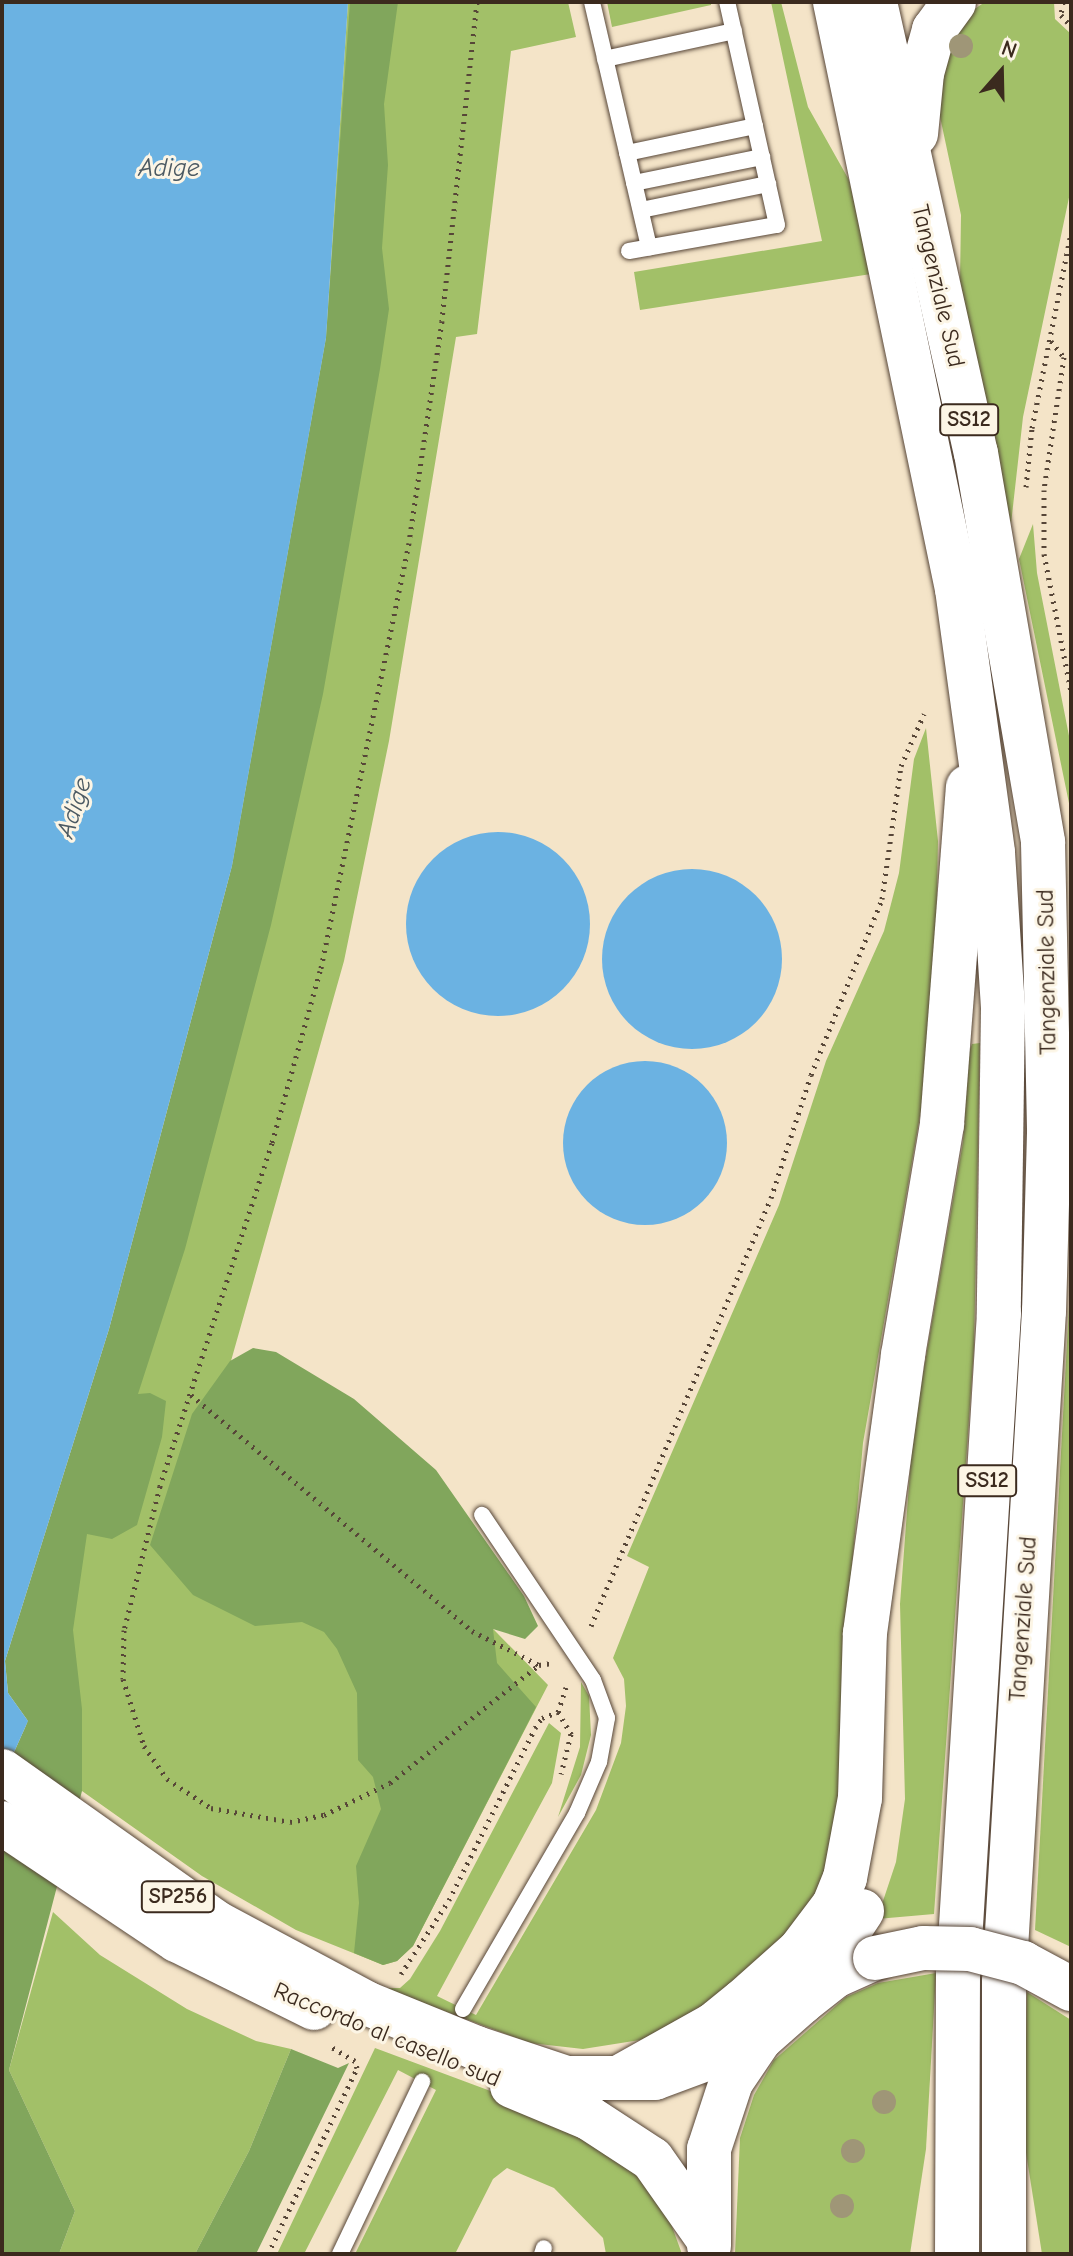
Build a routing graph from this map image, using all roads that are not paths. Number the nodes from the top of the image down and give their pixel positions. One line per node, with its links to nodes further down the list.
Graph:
1 (592, 2): 8 (lane)
2 (727, 2): 7 (lane)
3 (819, 2): 9 (main road)
4 (835, 2): 9 (main road, Tangenziale Sud / SS12)
5 (875, 2): 13 (main road, Tangenziale Sud / SS12)
6 (954, 2): 13 (main road)
7 (734, 31): 8 (lane); 10 (lane)
8 (605, 59): 11 (lane)
9 (857, 105): 19 (main road, Tangenziale Sud / SS12)
10 (755, 126): 11 (lane); 12 (lane)
11 (627, 153): 14 (lane)
12 (762, 157): 14 (lane); 15 (lane)
13 (912, 173): 20 (main road, Tangenziale Sud / SS12)
14 (634, 183): 16 (lane)
15 (768, 184): 16 (lane); 17 (lane)
16 (641, 210): 17 (lane)
17 (649, 247): 18 (lane)
18 (629, 251)
19 (976, 709): 22 (main road); 35 (main road, Tangenziale Sud / SS12)
20 (1043, 842): 21 (main road); 36 (main road, Tangenziale Sud / SS12)
21 (1071, 949)
22 (883, 1504): 27 (main road); 31 (main road)
23 (482, 1515): 29 (lane)
24 (2, 1771): 28 (main road, Raccordo al casello sud / SP256)
25 (2, 1823): 28 (main road, Raccordo al casello sud / SP256)
26 (1071, 1989): 27 (main road, bridge)
27 (802, 2002): 30 (main road)
28 (364, 2015): 29 (main road, Raccordo al casello sud / SP256); 33 (main road, Raccordo al casello sud / SP256)
29 (470, 2028): 31 (main road, Raccordo al casello sud)
30 (760, 2039): 31 (main road, Raccordo al casello sud); 33 (main road)
31 (620, 2077)
32 (422, 2082): 34 (lane)
33 (710, 2247)
34 (340, 2254)
35 (957, 2254)
36 (1004, 2254)

